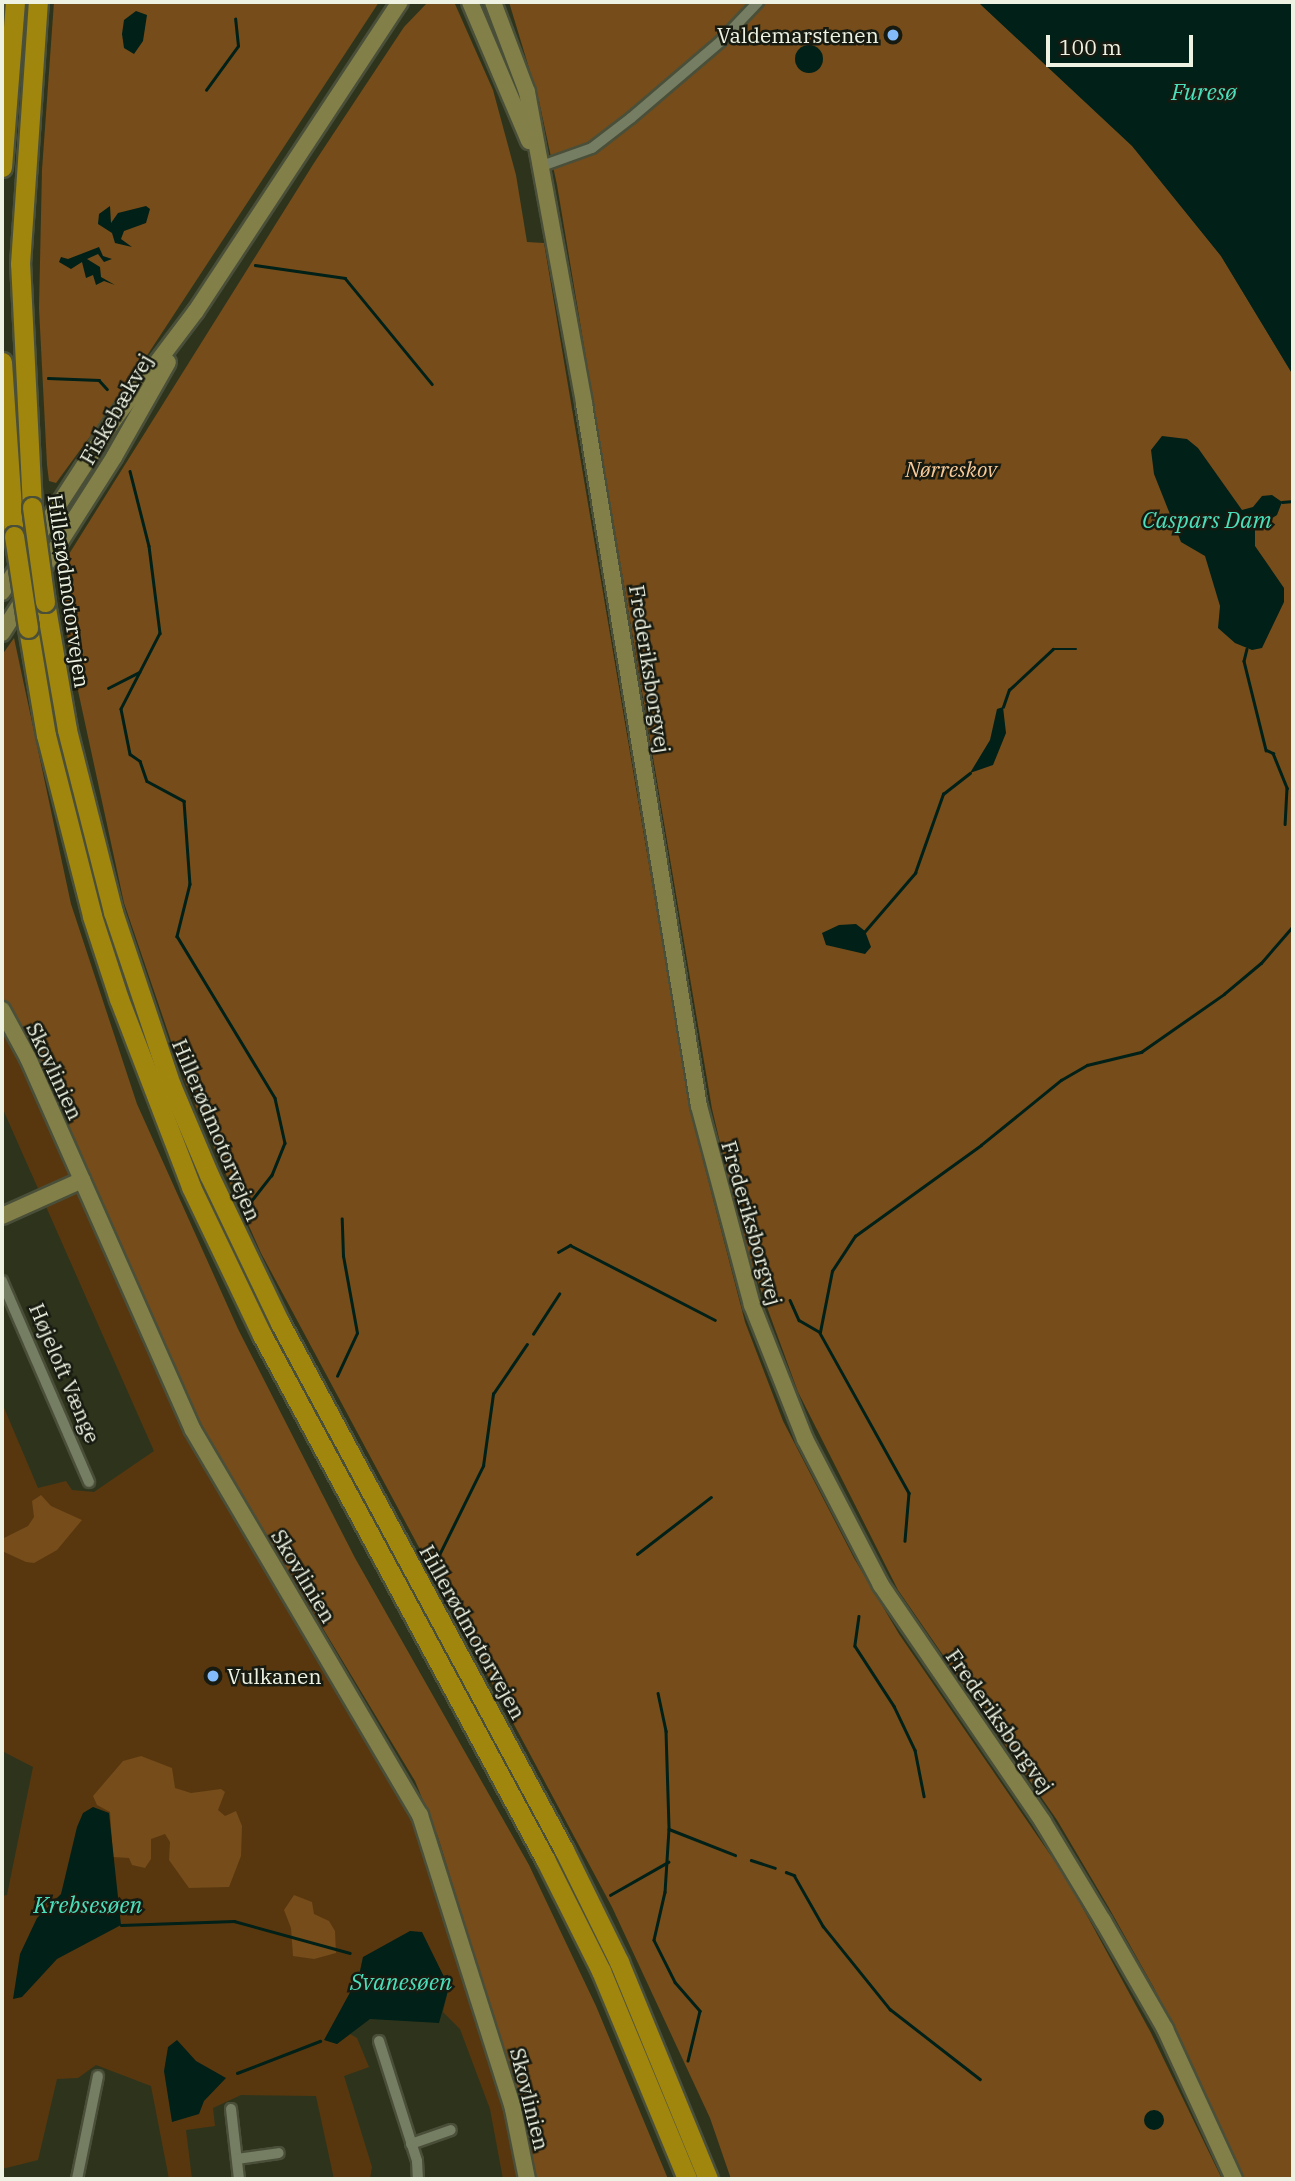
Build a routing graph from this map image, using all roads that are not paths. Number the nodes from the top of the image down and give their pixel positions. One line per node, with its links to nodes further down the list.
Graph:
1 (15, 2): 7 (highway)
2 (38, 2): 30 (highway, Hillerødmotorvejen, bridge)
3 (400, 2): 9 (street, Fiskebækvej)
4 (470, 2): 8 (street, Frederiksborgvej)
5 (493, 2): 8 (street, Frederiksborgvej)
6 (758, 2): 8 (street)
7 (2, 167)
8 (539, 167): 31 (street, Frederiksborgvej)
9 (196, 311): 11 (street, Fiskebækvej); 12 (street, Fiskebækvej)
10 (2, 362): 29 (highway, Hillerødmotorvejen, bridge)
11 (2, 592)
12 (2, 632)
13 (2, 1010): 14 (street, Skovlinien)
14 (82, 1180): 15 (street); 28 (street, Skovlinien)
15 (2, 1216)
16 (2, 1281): 17 (street, Højeloft Vænge)
17 (89, 1482)
18 (379, 2041): 22 (street)
19 (98, 2076): 25 (street)
20 (230, 2109): 24 (street)
21 (451, 2130): 22 (street)
22 (411, 2144): 27 (street)
23 (279, 2152): 24 (street)
24 (237, 2159): 26 (street)
25 (77, 2179)
26 (239, 2179)
27 (418, 2179)
28 (527, 2179)
29 (687, 2179)
30 (708, 2179)
31 (1234, 2179)

